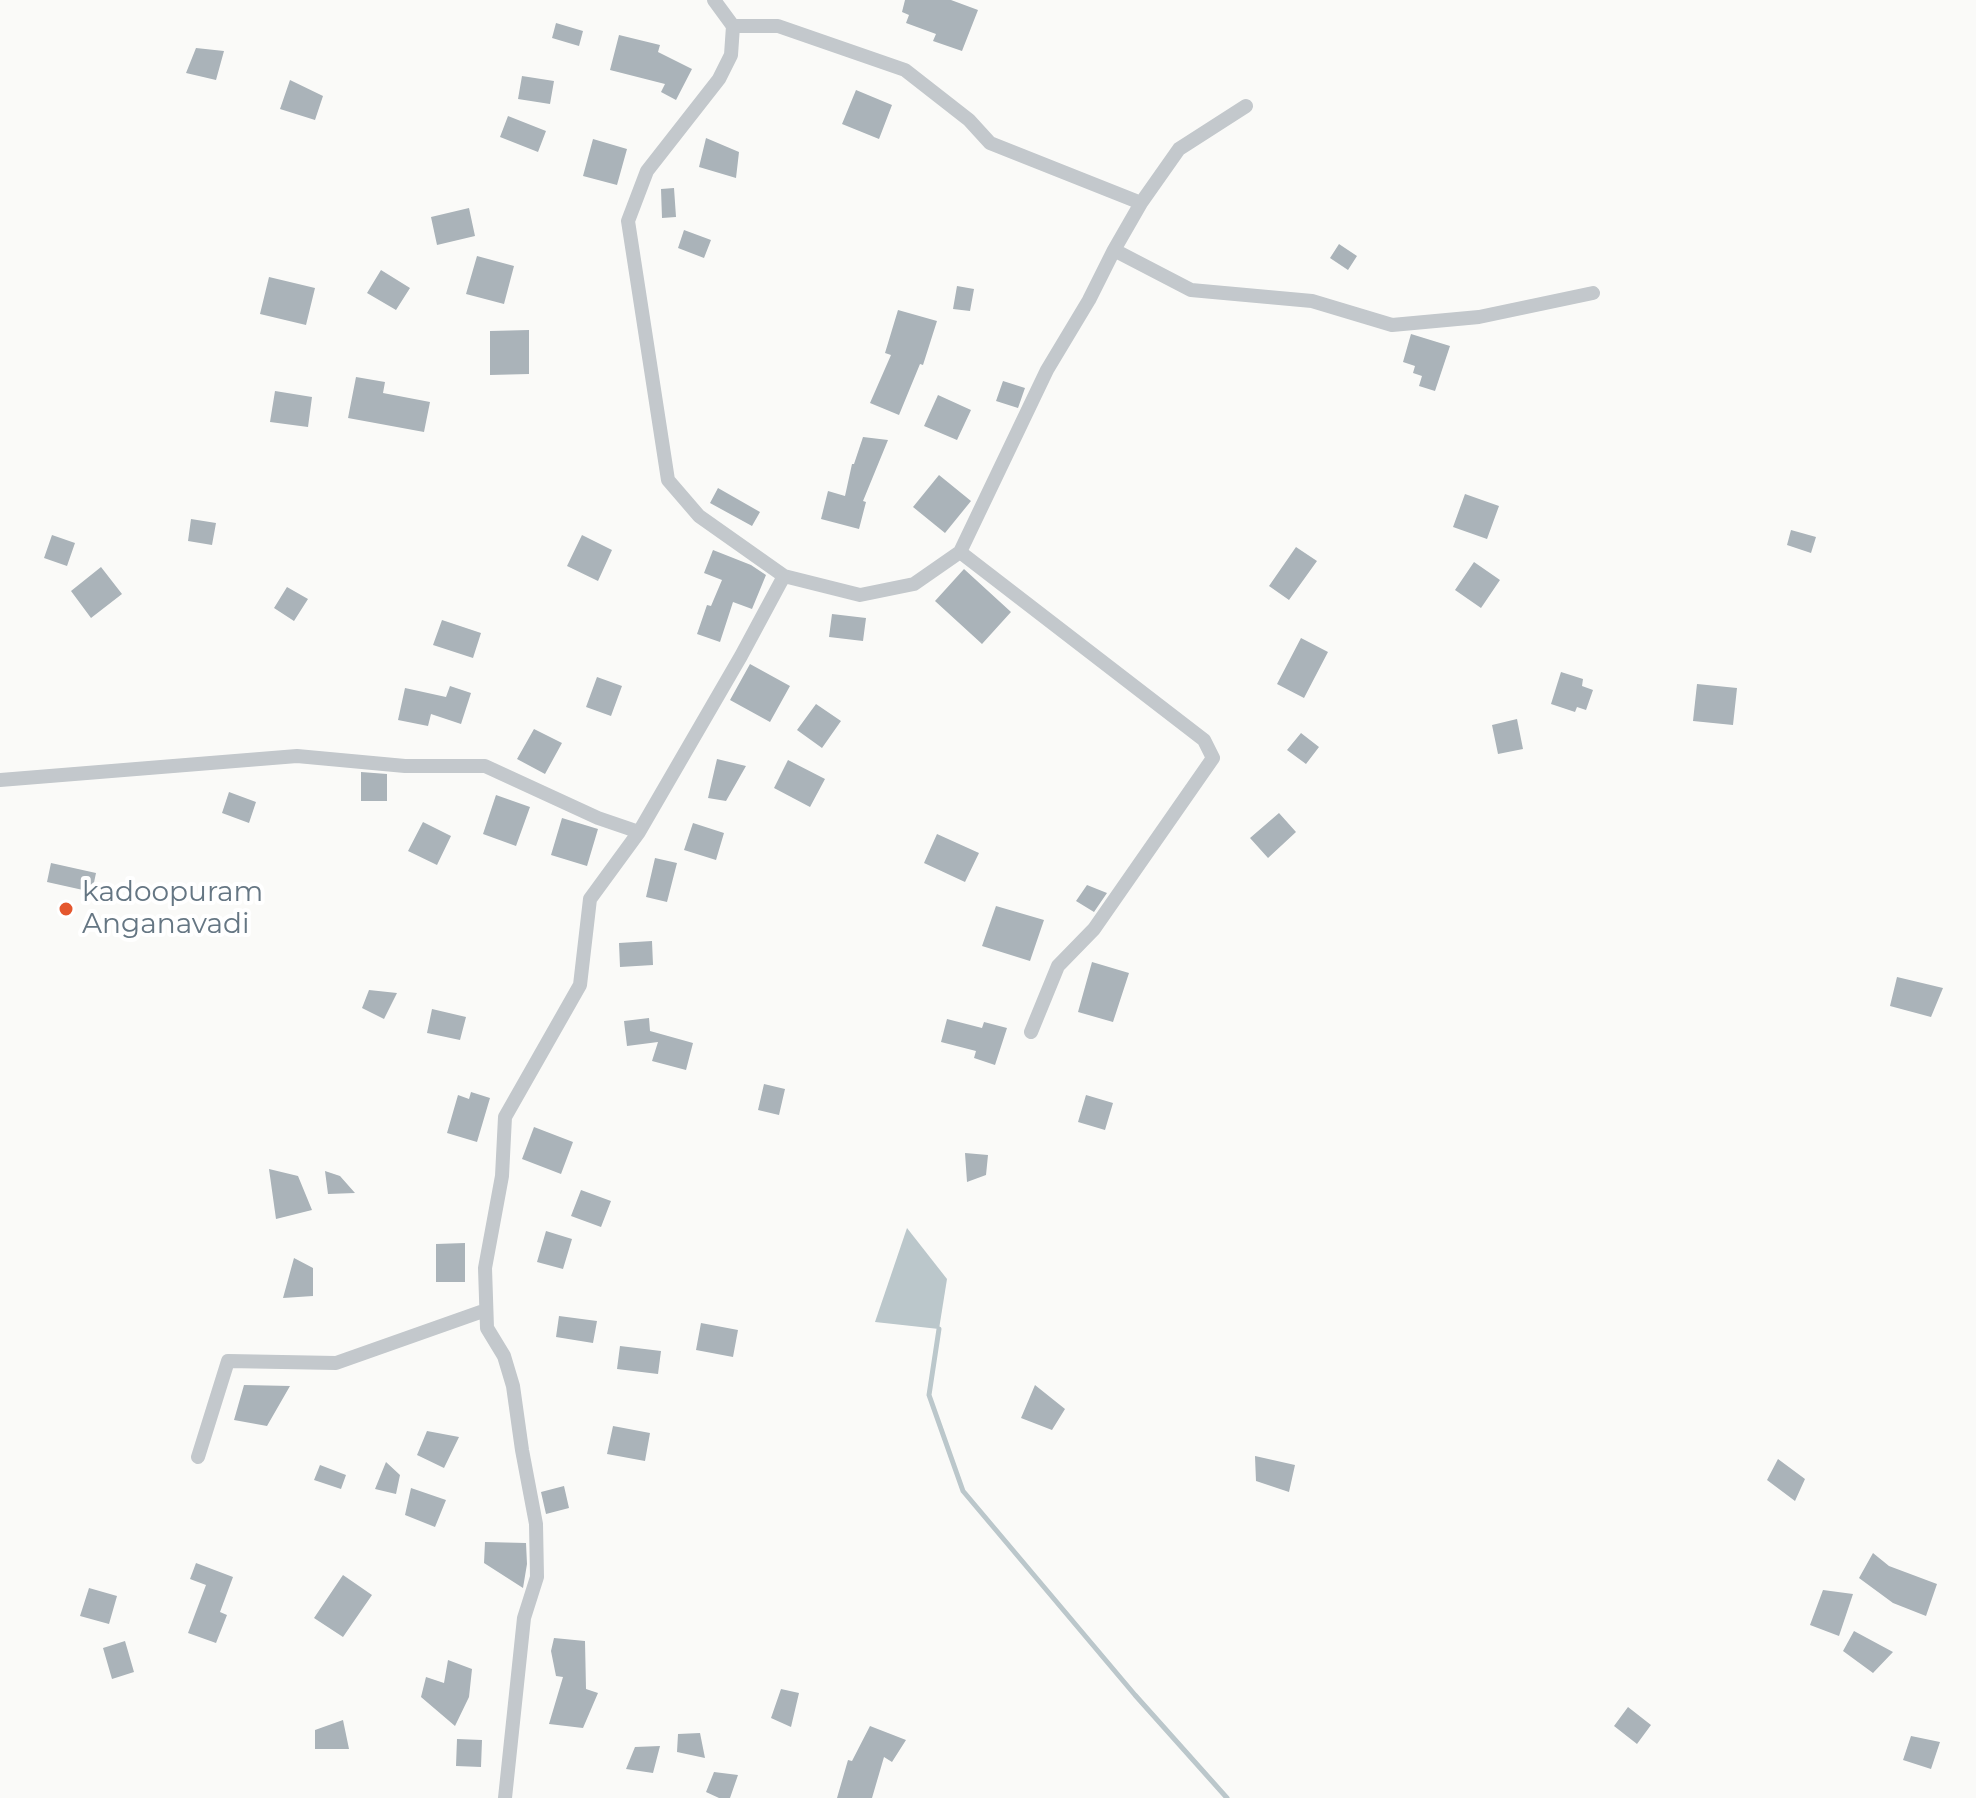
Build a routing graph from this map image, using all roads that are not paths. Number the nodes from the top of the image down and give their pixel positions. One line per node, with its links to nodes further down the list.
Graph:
1 (714, 0): 2 (street)
2 (733, 26): 4 (street); 8 (street)
3 (1246, 106): 4 (street)
4 (1141, 203): 5 (street)
5 (1114, 250): 6 (street); 7 (street)
6 (1593, 293)
7 (960, 552): 8 (street); 11 (street)
8 (784, 576): 10 (street)
9 (0, 780): 10 (street)
10 (639, 832): 12 (street)
11 (1031, 1032)
12 (486, 1310): 13 (street); 14 (street)
13 (198, 1457)
14 (505, 1798)

